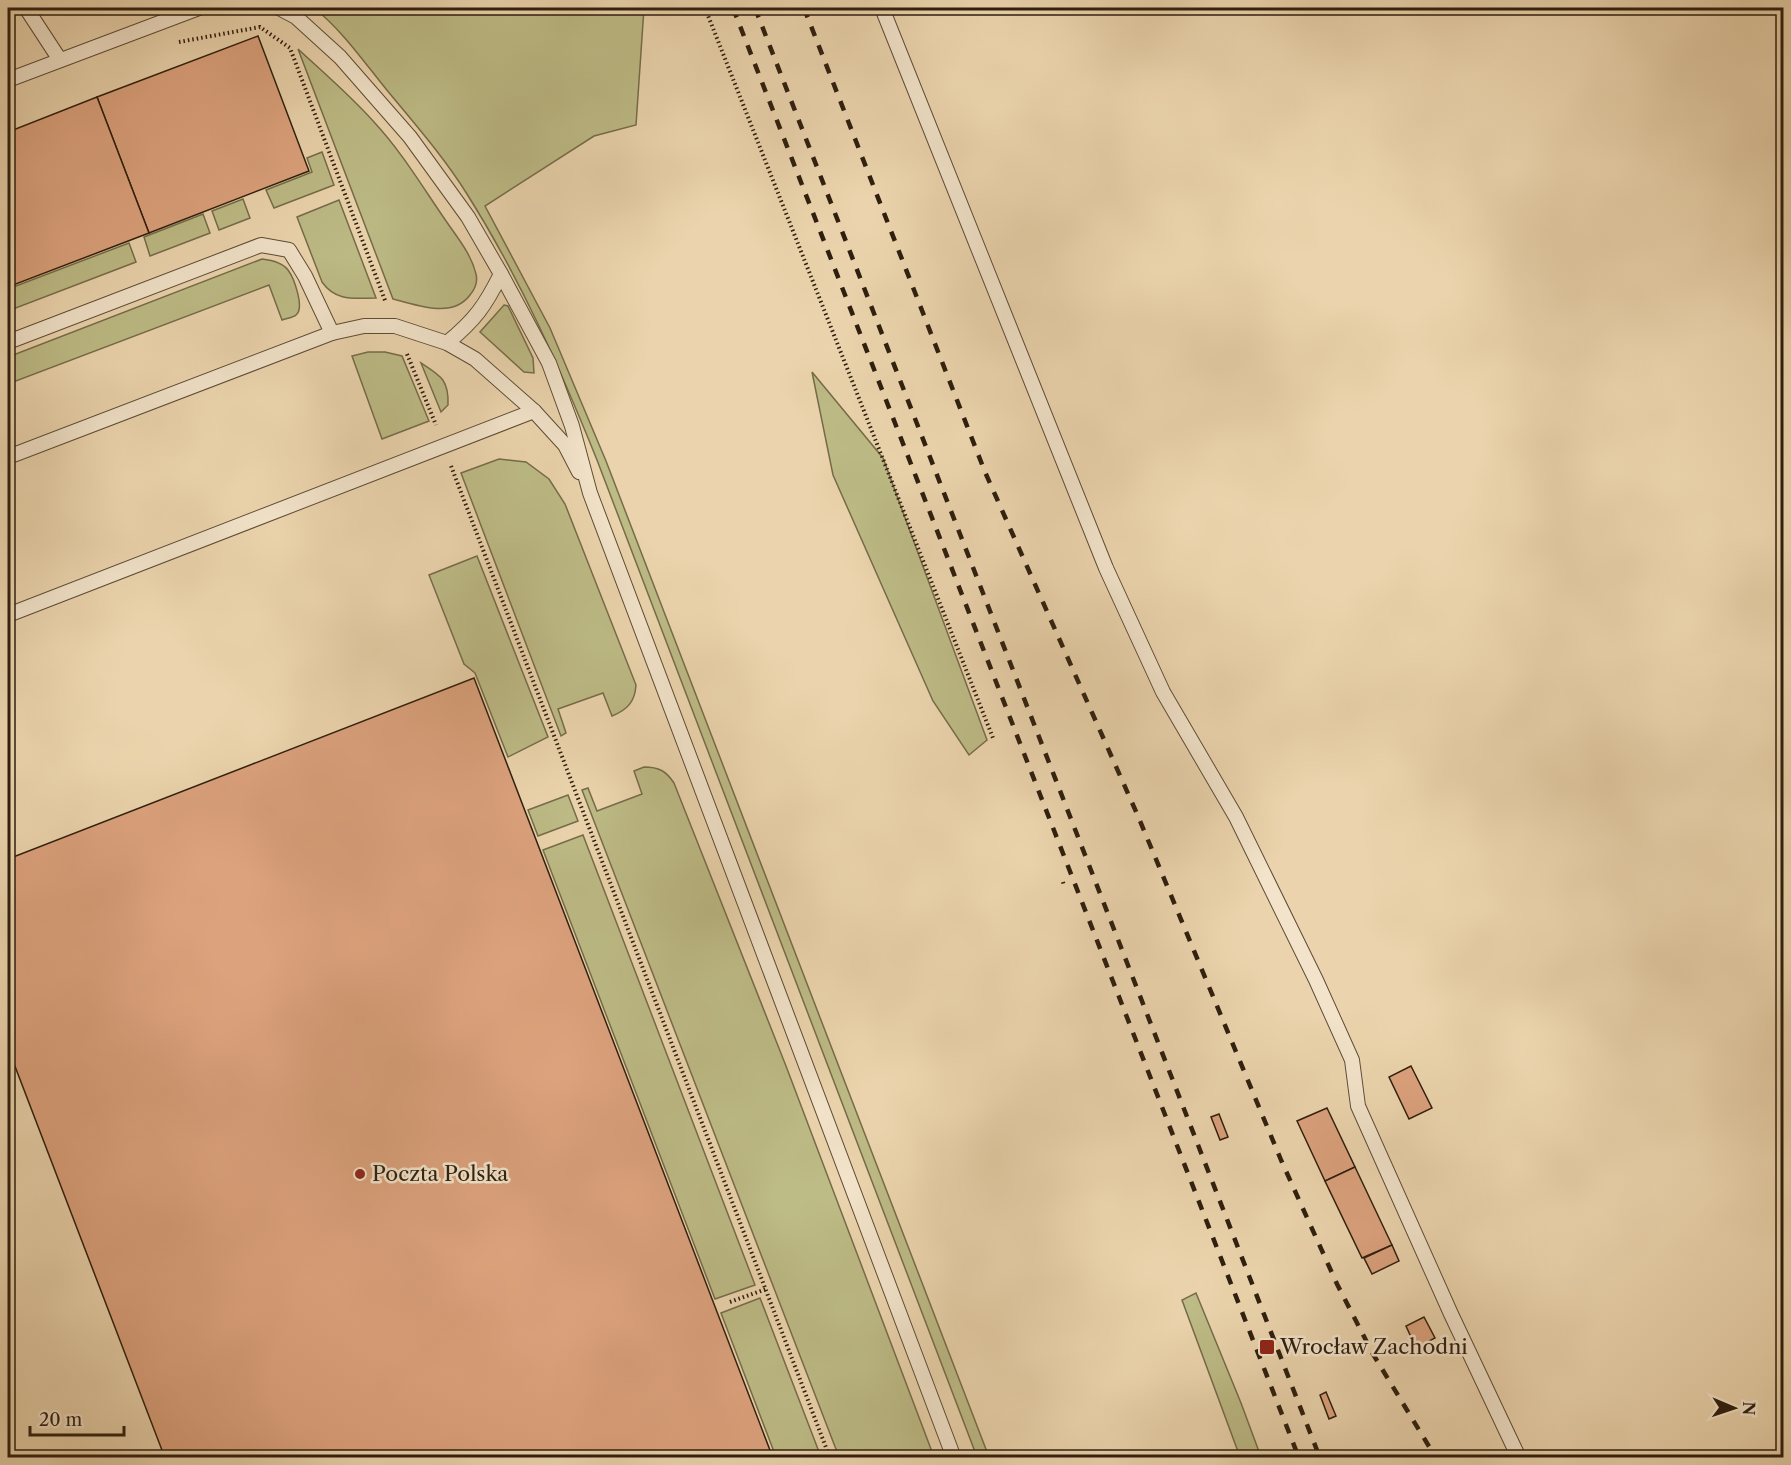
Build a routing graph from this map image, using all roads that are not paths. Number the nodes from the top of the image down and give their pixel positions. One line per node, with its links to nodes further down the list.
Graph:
1 (26, 8): 5 (lane)
2 (199, 8): 5 (lane)
3 (279, 8): 7 (lane)
4 (882, 8): 16 (lane)
5 (60, 60): 6 (lane)
6 (8, 80)
7 (501, 274): 10 (lane); 13 (lane)
8 (332, 333): 9 (lane); 10 (lane); 12 (lane)
9 (8, 342)
10 (447, 343): 11 (lane)
11 (534, 411): 13 (lane); 14 (lane)
12 (8, 457)
13 (590, 493): 15 (lane)
14 (8, 615)
15 (954, 1458)
16 (1519, 1458)

